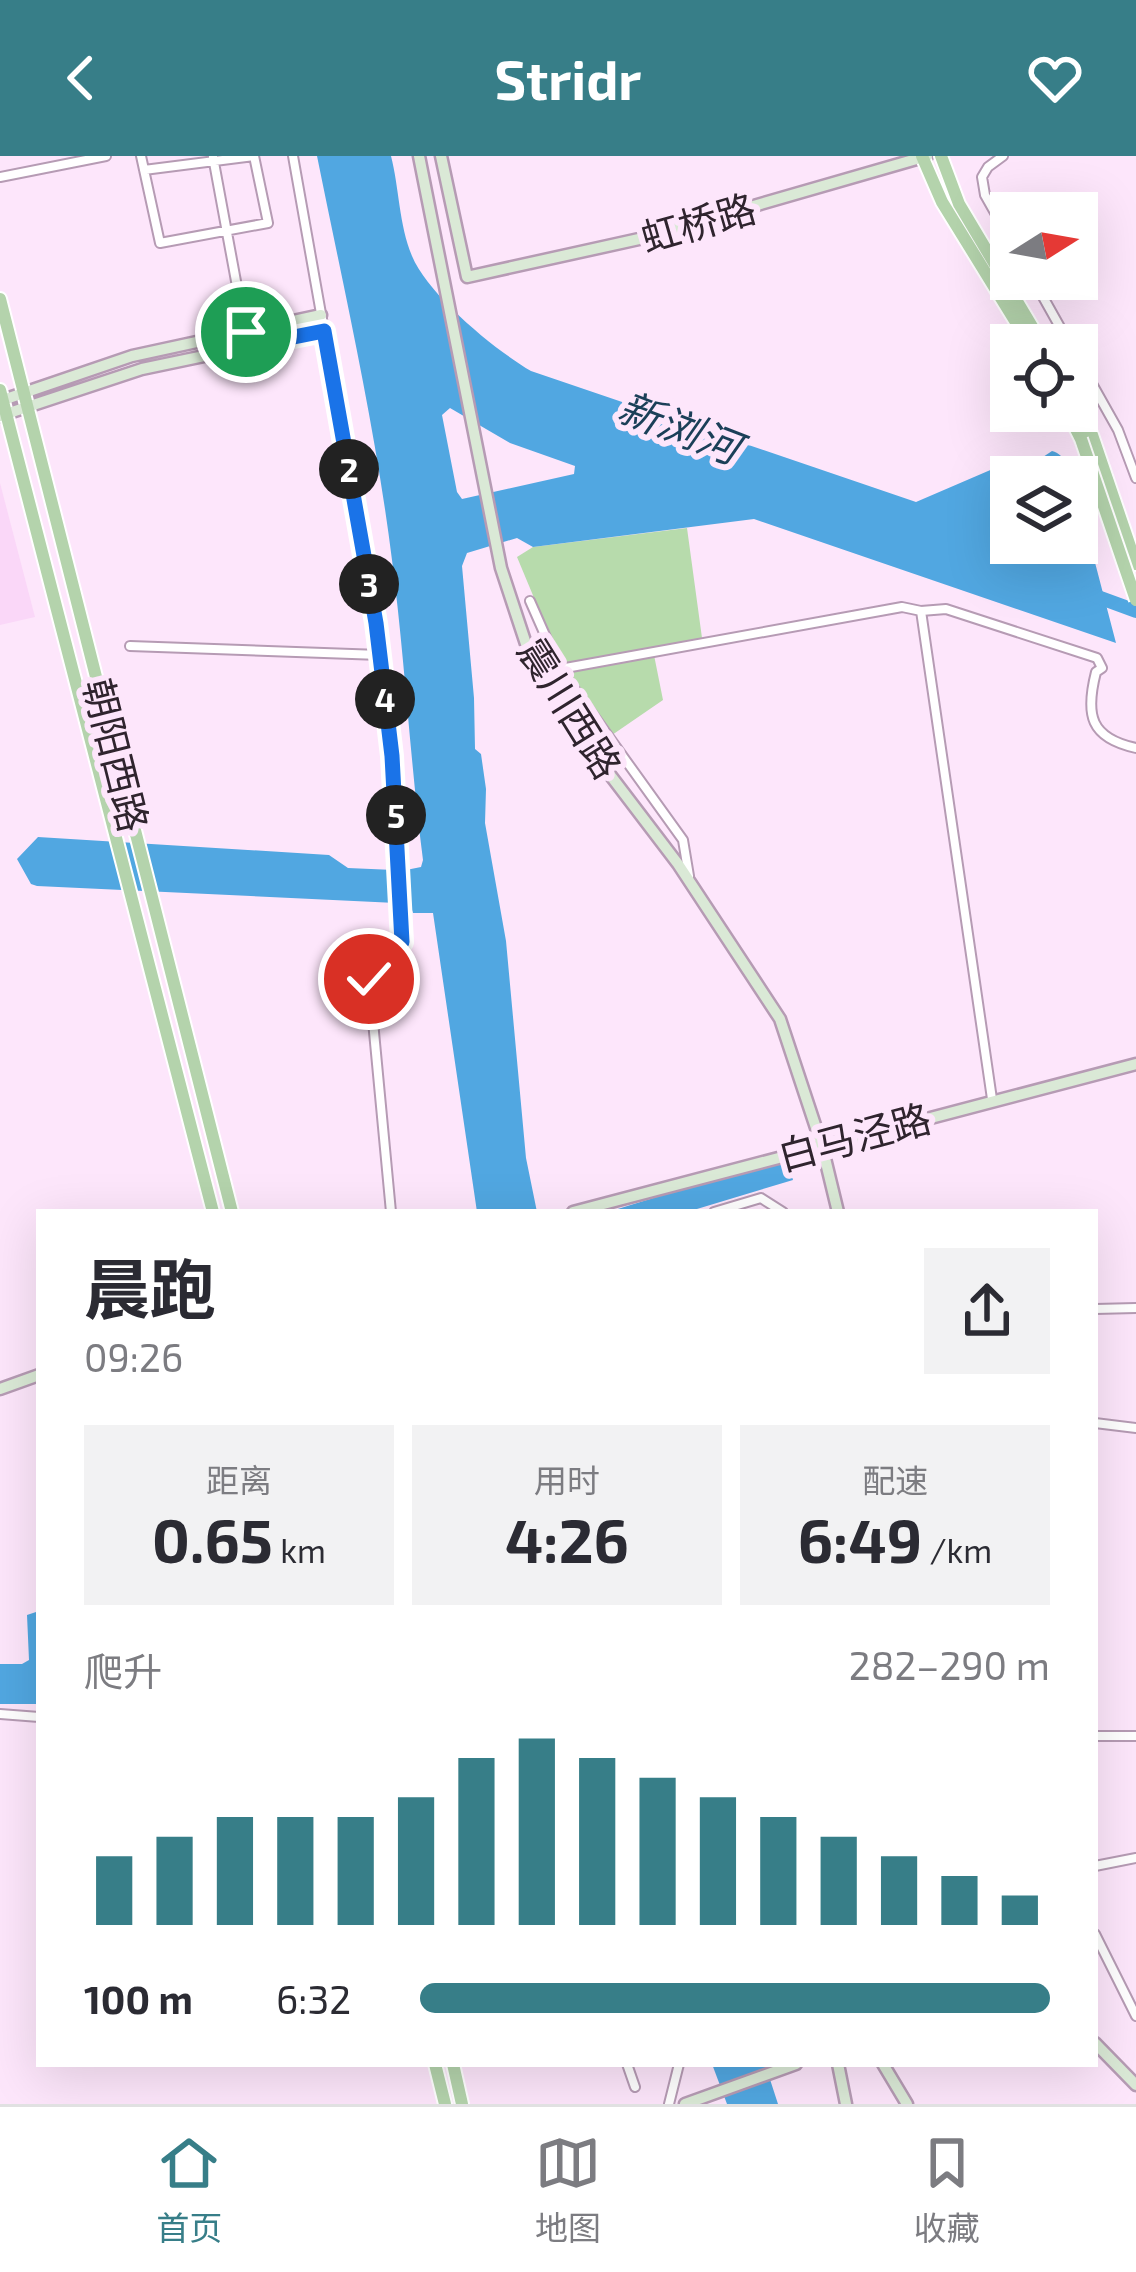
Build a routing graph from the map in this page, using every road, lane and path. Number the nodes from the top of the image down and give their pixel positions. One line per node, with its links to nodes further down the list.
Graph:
1 (106, 156): 11 (street)
2 (141, 156): 10 (street)
3 (293, 156): 15 (street)
4 (419, 156): 36 (main road, 震川西路)
5 (441, 156): 6 (main road, 虹桥路)
6 (924, 156): 16 (main road)
7 (941, 156): 17 (main road)
8 (1004, 156): 12 (street)
9 (213, 159): 10 (street); 13 (street); 13 (street)
10 (145, 170): 13 (street)
11 (0, 177)
12 (990, 204)
13 (229, 230): 19 (street)
14 (0, 299): 22 (main road, 朝阳西路)
15 (321, 315): 18 (street); 19 (main road)
16 (1017, 324)
17 (1030, 324)
18 (324, 331): 20 (main road); 33 (street)
19 (246, 332): 20 (street); 22 (main road)
20 (248, 346): 22 (main road)
21 (1098, 394): 27 (street)
22 (26, 400): 23 (main road); 41 (main road, 朝阳西路)
23 (2, 404): 40 (main road, 朝阳西路)
24 (1083, 432): 26 (main road)
25 (1085, 432): 26 (main road)
26 (1087, 437): 28 (main road); 29 (main road, bridge)
27 (1136, 478)
28 (1136, 564)
29 (1136, 600)
30 (530, 601): 34 (street)
31 (920, 611): 34 (street); 35 (street); 38 (street)
32 (130, 646): 33 (street)
33 (380, 655): 42 (street)
34 (560, 669): 36 (street)
35 (1136, 748)
36 (691, 883): 39 (main road, 震川西路)
37 (1136, 1064): 38 (main road, 白马泾路)
38 (992, 1099): 39 (main road, 白马泾路)
39 (822, 1146): 43 (main road, 白马泾路); 46 (main road, 震川西路)
40 (212, 1209)
41 (231, 1209)
42 (391, 1209)
43 (584, 1209)
44 (724, 1209): 45 (street)
45 (778, 1209)
46 (837, 1209)
47 (1136, 1308): 48 (street)
48 (1098, 1309)
49 (36, 1376): 50 (main road)
50 (0, 1389)
51 (1098, 1423): 52 (street)
52 (1136, 1428)
53 (0, 1714): 54 (street)
54 (36, 1717)
55 (1098, 1736): 56 (street)
56 (1136, 1736)
57 (1136, 1858): 58 (street)
58 (1098, 1864)
59 (1098, 1940): 60 (street)
60 (1136, 2016)
61 (1098, 2046): 69 (main road)
62 (436, 2067): 72 (main road)
63 (454, 2067): 73 (main road)
64 (628, 2067): 70 (street)
65 (678, 2067): 74 (street)
66 (787, 2067): 71 (main road)
67 (839, 2067): 75 (main road)
68 (885, 2067): 76 (main road)
69 (1136, 2085)
70 (635, 2087)
71 (691, 2102)
72 (445, 2104)
73 (467, 2104)
74 (669, 2104)
75 (845, 2104)
76 (907, 2104)

